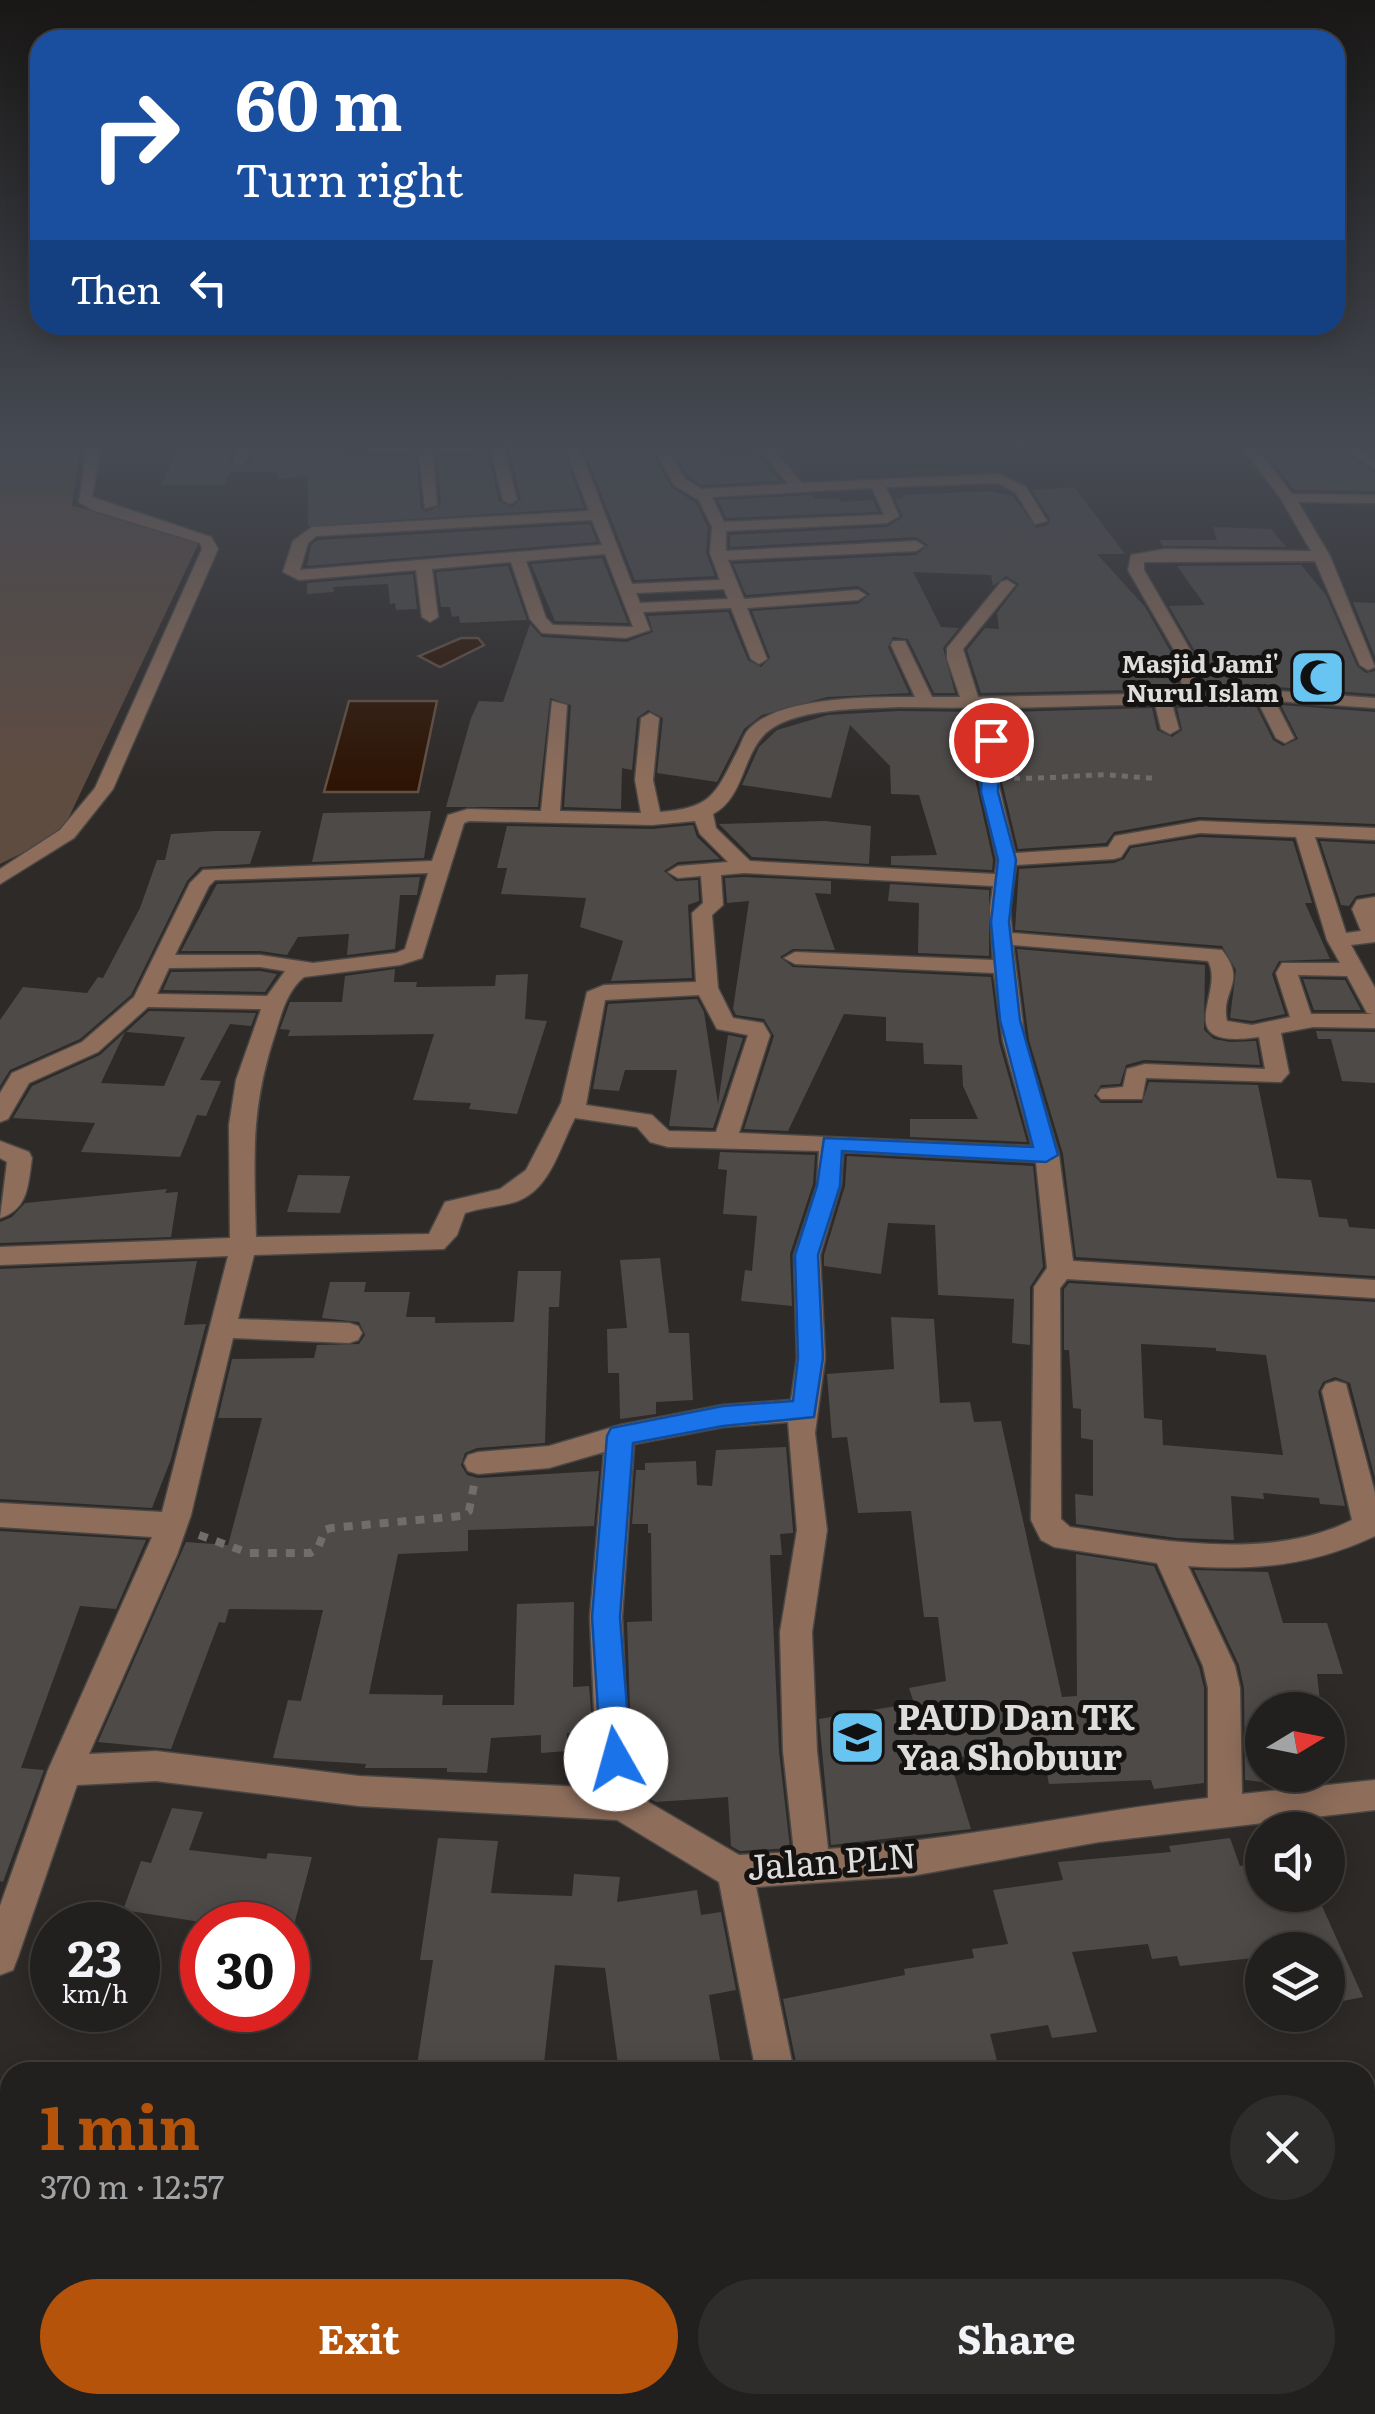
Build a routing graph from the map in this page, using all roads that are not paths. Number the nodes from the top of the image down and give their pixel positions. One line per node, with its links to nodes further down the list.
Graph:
1 (205, 560): 40 (street)
2 (295, 560): 9 (street)
3 (475, 560): 9 (street)
4 (518, 560): 15 (street)
5 (613, 560): 12 (street)
6 (721, 560): 10 (street)
7 (1136, 560): 21 (street)
8 (1324, 560): 19 (street)
9 (423, 563): 16 (street)
10 (730, 584): 12 (street); 14 (street)
11 (1007, 585): 25 (street)
12 (626, 589): 15 (street)
13 (858, 594): 14 (street)
14 (737, 603): 15 (street); 18 (street)
15 (634, 608)
16 (430, 618)
17 (899, 645): 24 (street)
18 (759, 658)
19 (1372, 664): 23 (street)
20 (1263, 695): 21 (street); 23 (street); 29 (street)
21 (1192, 696): 22 (street)
22 (1162, 698): 25 (street); 28 (street)
23 (1375, 701)
24 (926, 702): 25 (street); 30 (street)
25 (983, 703): 38 (street)
26 (558, 705): 31 (street)
27 (650, 718): 32 (street)
28 (1170, 729)
29 (1285, 738)
30 (703, 812): 32 (street); 36 (street)
31 (550, 815): 32 (street); 35 (street)
32 (652, 819)
33 (1304, 832): 34 (street); 38 (street); 43 (street)
34 (1375, 834)
35 (440, 867): 45 (street); 47 (street)
36 (744, 867): 37 (street); 38 (street)
37 (711, 870): 39 (street); 49 (street)
38 (1006, 870): 42 (street)
39 (678, 872)
40 (0, 878)
41 (1375, 904): 43 (street)
42 (1000, 938): 46 (street); 55 (street)
43 (1338, 940): 48 (street)
44 (795, 958): 46 (street)
45 (163, 962): 47 (street); 50 (street)
46 (1004, 967): 62 (street)
47 (308, 968): 51 (street)
48 (1352, 970): 52 (street); 54 (street)
49 (707, 988): 57 (street); 59 (street)
50 (143, 1000): 51 (street); 58 (street)
51 (274, 1002): 64 (street)
52 (1375, 1008)
53 (1375, 1020): 54 (street)
54 (1302, 1022): 55 (street)
55 (1269, 1031): 56 (street)
56 (1109, 1094)
57 (572, 1106): 59 (street); 64 (street)
58 (0, 1114)
59 (724, 1140): 60 (street)
60 (832, 1143): 62 (street); 71 (street)
61 (0, 1149): 63 (street)
62 (1046, 1155): 66 (street)
63 (0, 1209)
64 (243, 1246): 65 (street); 68 (street)
65 (0, 1256)
66 (1060, 1269): 67 (street); 77 (street)
67 (1375, 1289)
68 (220, 1328): 69 (street); 75 (street)
69 (349, 1333)
70 (1336, 1391): 76 (street)
71 (804, 1410): 72 (street); 82 (street)
72 (620, 1436): 73 (street); 80 (street)
73 (478, 1462)
74 (0, 1515): 75 (street)
75 (170, 1523): 78 (street)
76 (1371, 1524): 77 (street)
77 (1168, 1554): 81 (street)
78 (65, 1770): 80 (street, Jalan PLN); 84 (street)
79 (1375, 1795): 81 (street, Jalan PLN)
80 (622, 1806): 83 (street, Jalan PLN)
81 (1225, 1812): 82 (street, Jalan PLN)
82 (813, 1869): 83 (street, Jalan PLN)
83 (735, 1872): 85 (street)
84 (0, 1957)
85 (773, 2062)

